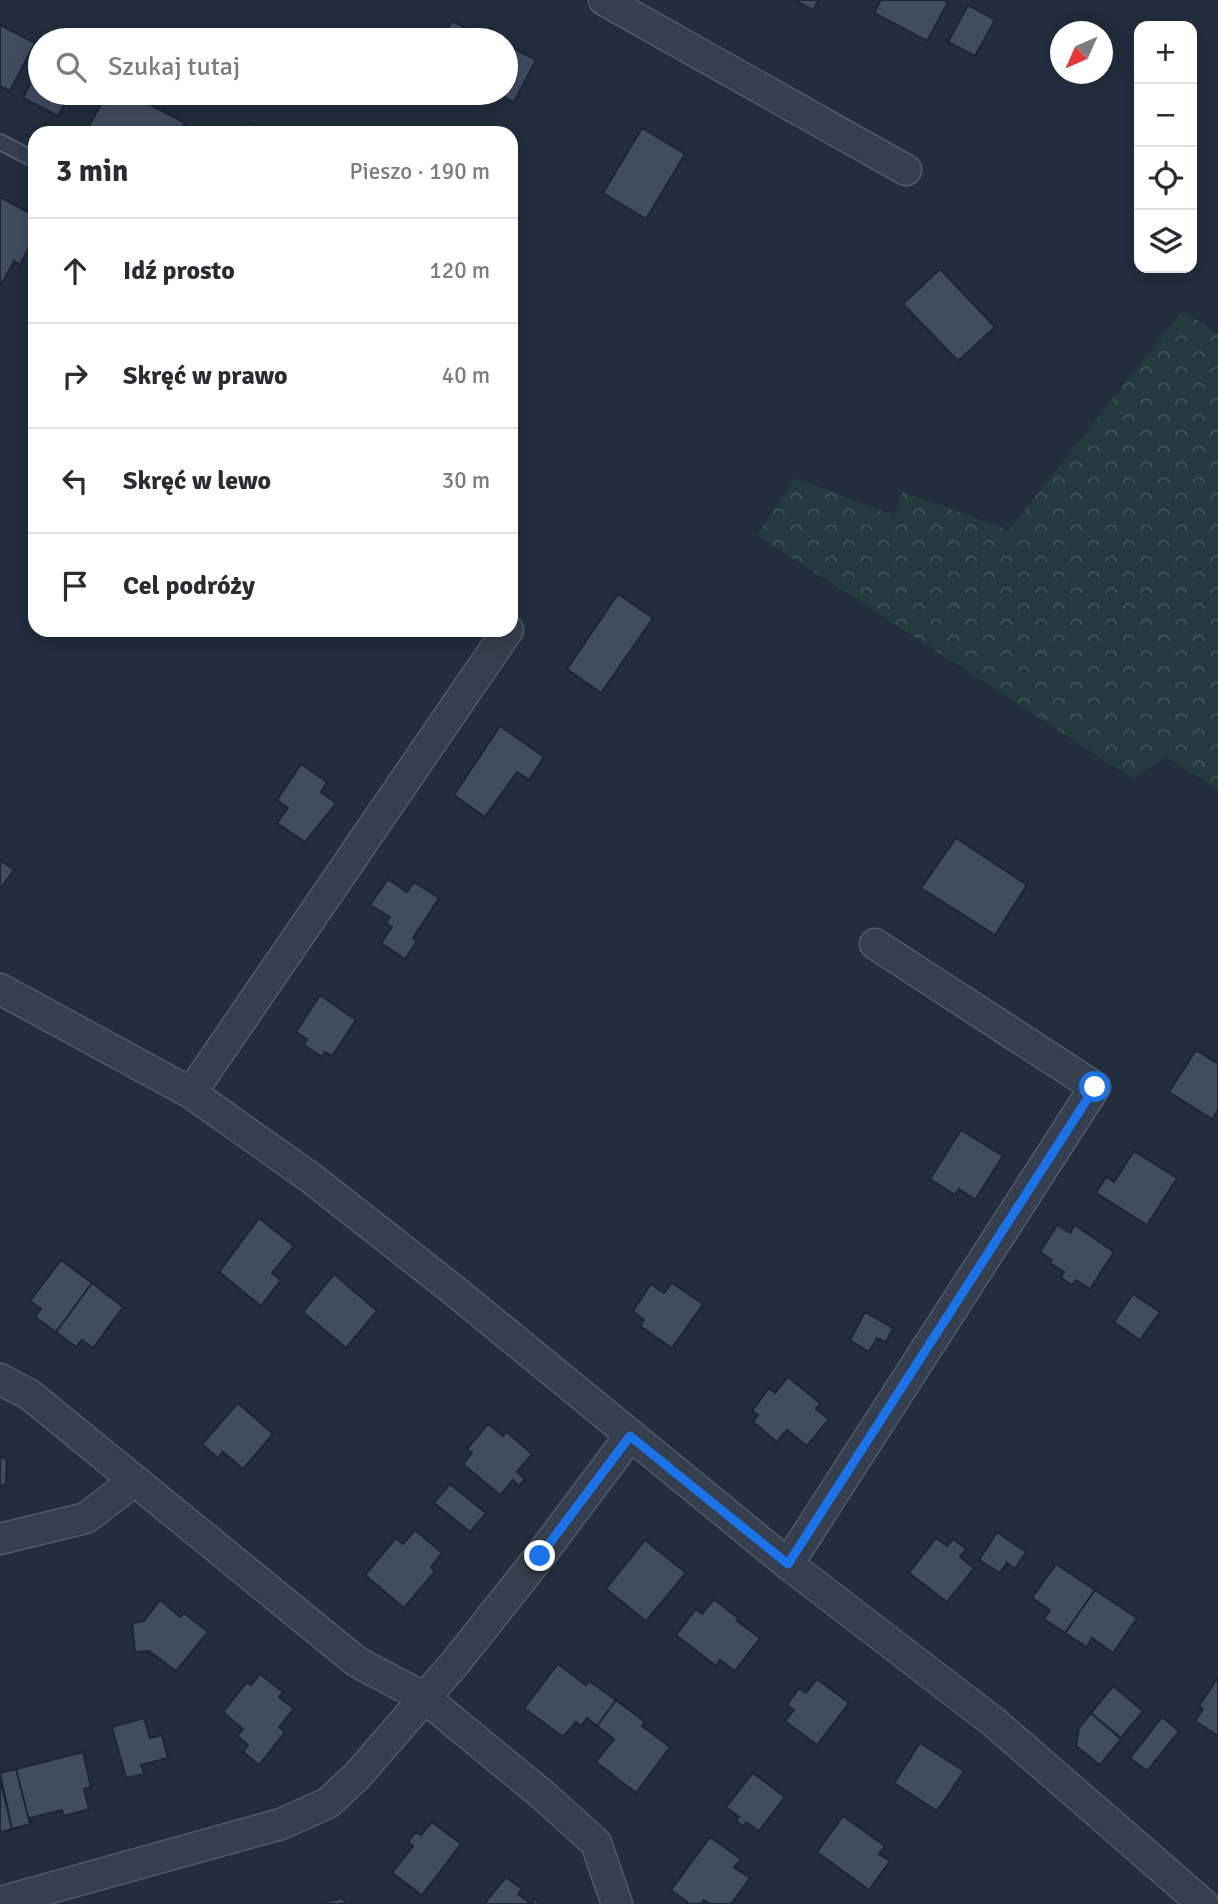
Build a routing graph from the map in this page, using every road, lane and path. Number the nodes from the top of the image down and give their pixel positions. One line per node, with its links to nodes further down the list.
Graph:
1 (604, 0): 4 (street)
2 (0, 142): 3 (lane)
3 (28, 156)
4 (905, 170)
5 (503, 637): 8 (street)
6 (874, 944): 13 (street)
7 (0, 989): 8 (street)
8 (191, 1093): 10 (street)
9 (0, 1379): 11 (street)
10 (630, 1436): 13 (street); 14 (street)
11 (134, 1481): 12 (street); 14 (street)
12 (0, 1539)
13 (788, 1564): 17 (street)
14 (425, 1698): 15 (street); 16 (street)
15 (0, 1902)
16 (617, 1904)
17 (1203, 1904)

